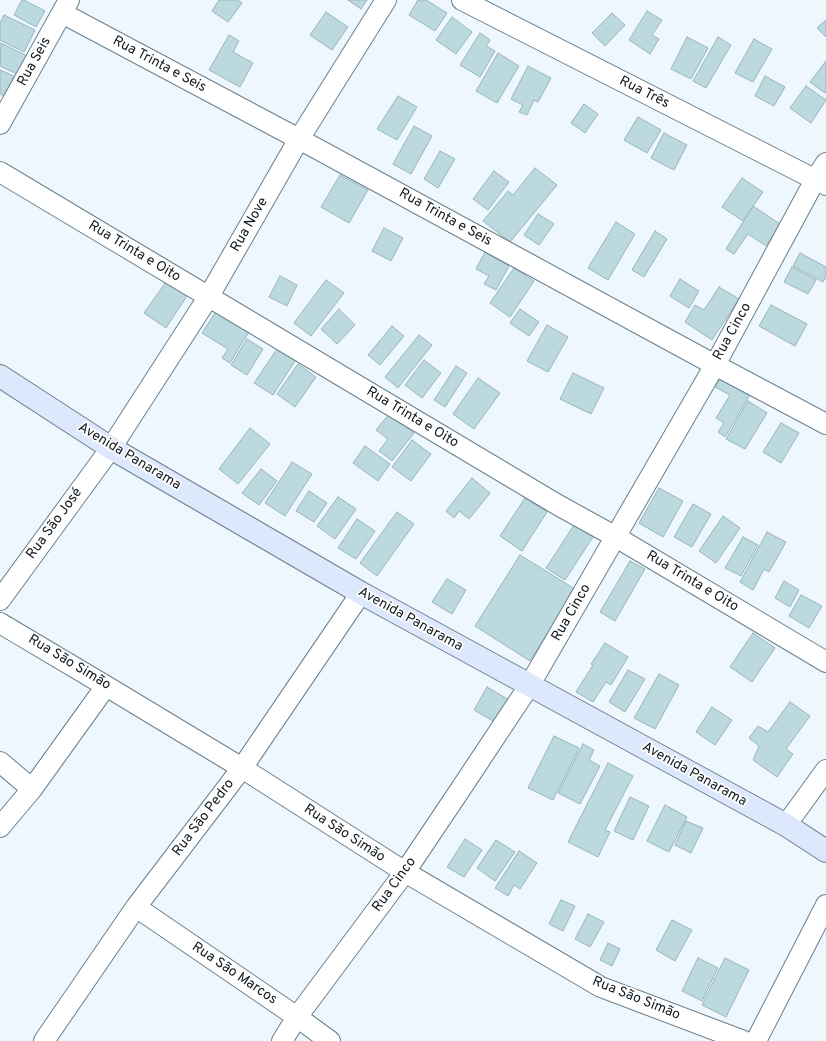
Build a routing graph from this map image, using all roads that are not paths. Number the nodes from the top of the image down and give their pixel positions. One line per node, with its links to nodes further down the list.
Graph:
1 (386, 0): 5 (street, Rua Nove)
2 (462, 0): 8 (street, Rua Três)
3 (66, 7): 4 (street, Rua Seis); 5 (street, Rua Trinta e Seis)
4 (0, 124)
5 (299, 139): 9 (street, Rua Nove); 10 (street, Rua Trinta e Seis)
6 (826, 163): 8 (street, Rua Cinco)
7 (0, 172): 9 (street, Rua Trinta e Oito)
8 (821, 183): 10 (street, Rua Cinco)
9 (208, 296): 13 (street, Rua Nove); 14 (street, Rua Trinta e Oito)
10 (715, 365): 12 (street, Rua Trinta e Seis); 14 (street, Rua Cinco)
11 (0, 376): 13 (street, Avenida Panarama)
12 (826, 424)
13 (111, 448): 15 (street, Avenida Panarama); 16 (street, Rua São José)
14 (616, 537): 18 (street, Rua Trinta e Oito); 20 (street, Rua Cinco)
15 (361, 593): 20 (street, Avenida Panarama); 22 (street, Rua São Pedro)
16 (0, 600)
17 (0, 623): 19 (street, Rua São Simão)
18 (826, 662)
19 (106, 686): 22 (street, Rua São Simão); 24 (street)
20 (529, 686): 25 (street, Avenida Panarama); 28 (street, Rua Cinco)
21 (0, 762): 24 (street)
22 (242, 768): 28 (street, Rua São Simão); 30 (street, Rua São Pedro)
23 (826, 770): 25 (street)
24 (32, 789): 26 (street)
25 (786, 825): 27 (street, Avenida Panarama)
26 (0, 827)
27 (826, 851)
28 (405, 872): 31 (street, Rua Cinco); 35 (street, Rua São Simão)
29 (826, 905): 36 (street)
30 (136, 907): 31 (street, Rua São Marcos); 32 (street, Rua São Pedro)
31 (297, 1017): 33 (street, Rua Cinco); 34 (street, Rua São Marcos)
32 (44, 1041)
33 (282, 1041)
34 (330, 1041)
35 (744, 1041)
36 (756, 1041)

